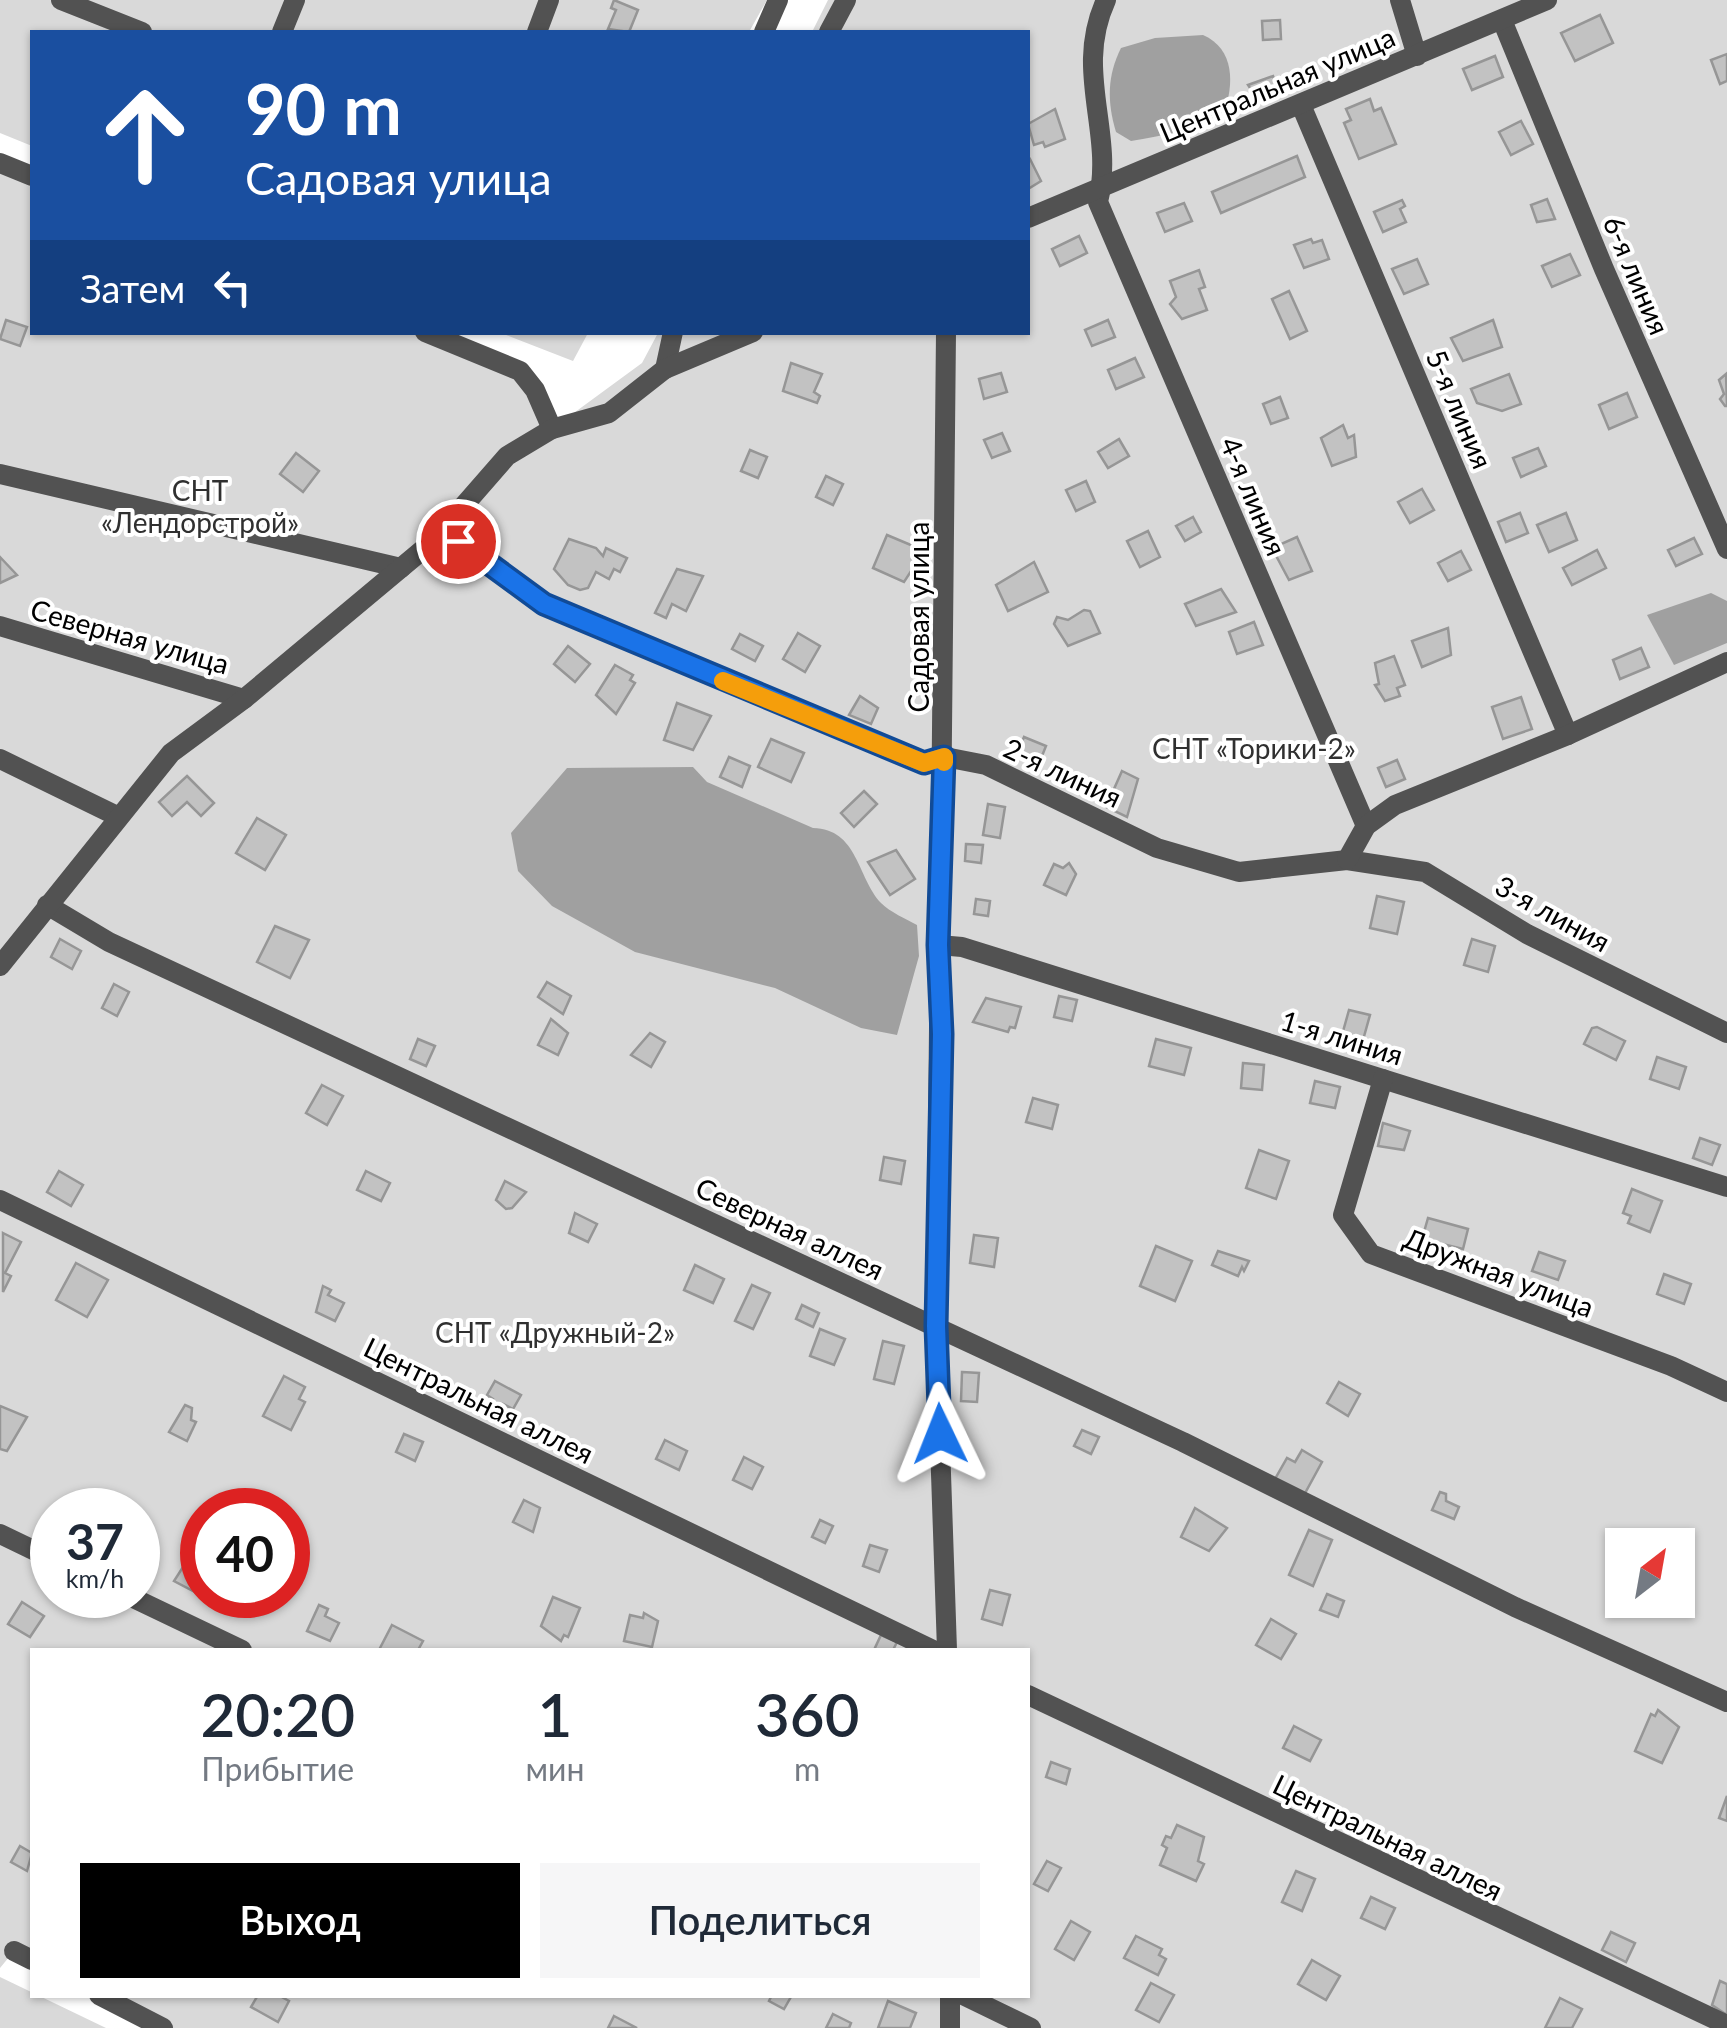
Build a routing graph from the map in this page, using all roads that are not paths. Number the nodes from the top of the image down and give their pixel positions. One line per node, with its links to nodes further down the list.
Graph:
1 (61, 0): 10 (street)
2 (295, 0): 11 (street)
3 (549, 0): 12 (street)
4 (778, 0): 13 (street)
5 (846, 0): 14 (street)
6 (1106, 0): 19 (street, 4-я линия)
7 (1400, 0): 15 (street)
8 (1547, 0): 9 (street, Центральная улица)
9 (1502, 20): 15 (street, Центральная улица); 29 (street, 6-я линия)
10 (137, 30)
11 (283, 30)
12 (538, 30)
13 (765, 30)
14 (831, 30)
15 (1417, 56): 16 (street, Центральная улица)
16 (1301, 105): 19 (street, Центральная улица); 34 (street, 5-я линия)
17 (0, 163): 18 (street)
18 (30, 175)
19 (1102, 186): 20 (street, Центральная улица); 38 (street, 4-я линия)
20 (1030, 217)
21 (432, 335): 26 (street)
22 (672, 335): 25 (street)
23 (745, 335): 25 (street)
24 (946, 335): 35 (street, Садовая улица)
25 (665, 368): 26 (street)
26 (552, 429): 28 (street)
27 (0, 474): 30 (street)
28 (448, 528): 30 (street); 35 (street, 2-я линия)
29 (1727, 549)
30 (401, 568): 33 (street)
31 (0, 626): 33 (street, Северная улица)
32 (1727, 662): 34 (street)
33 (244, 699): 37 (street)
34 (1568, 735): 38 (street)
35 (944, 757): 39 (street, 2-я линия); 41 (street, Садовая улица)
36 (0, 760): 37 (street)
37 (117, 816): 40 (street)
38 (1366, 826): 39 (street)
39 (1347, 860): 43 (street, 3-я линия)
40 (47, 906): 42 (street); 47 (street, Северная аллея)
41 (938, 945): 44 (street, 1-я линия); 47 (street, Садовая улица)
42 (0, 966)
43 (1727, 1033)
44 (1383, 1079): 45 (street, 1-я линия); 48 (street, Дружная улица)
45 (1727, 1187)
46 (0, 1200): 53 (street, Центральная аллея)
47 (936, 1326): 54 (street, Садовая улица); 56 (street, Северная аллея)
48 (1727, 1392)
49 (0, 1534): 50 (street)
50 (30, 1548)
51 (160, 1611): 52 (street)
52 (238, 1648)
53 (929, 1648)
54 (947, 1648)
55 (1030, 1696): 60 (street, Центральная аллея)
56 (1727, 1702)
57 (105, 1998): 61 (street)
58 (950, 1998): 62 (street)
59 (968, 1998): 63 (street)
60 (1727, 2025)
61 (163, 2028)
62 (950, 2028)
63 (1031, 2028)

